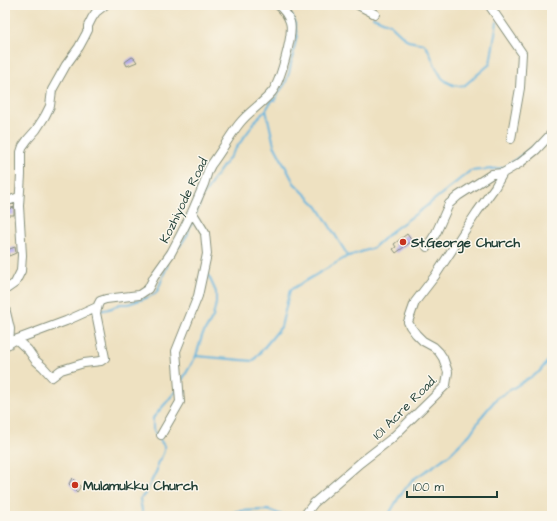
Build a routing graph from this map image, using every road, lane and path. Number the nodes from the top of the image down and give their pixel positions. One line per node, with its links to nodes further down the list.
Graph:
1 (105, 5): 9 (street)
2 (278, 5): 11 (street, Kozhiyode Road)
3 (358, 5): 5 (street)
4 (489, 5): 7 (street)
5 (375, 14)
6 (552, 133): 8 (street, 101 Acre Road.)
7 (511, 139)
8 (502, 173): 12 (street); 18 (street, 101 Acre Road.)
9 (19, 197): 10 (street); 13 (street)
10 (5, 202)
11 (192, 212): 14 (street, Kozhiyode Road); 17 (street)
12 (427, 247)
13 (5, 290)
14 (96, 307): 16 (street, Kozhiyode Road); 16 (street)
15 (5, 308): 16 (street)
16 (10, 344)
17 (161, 435)
18 (305, 513)

